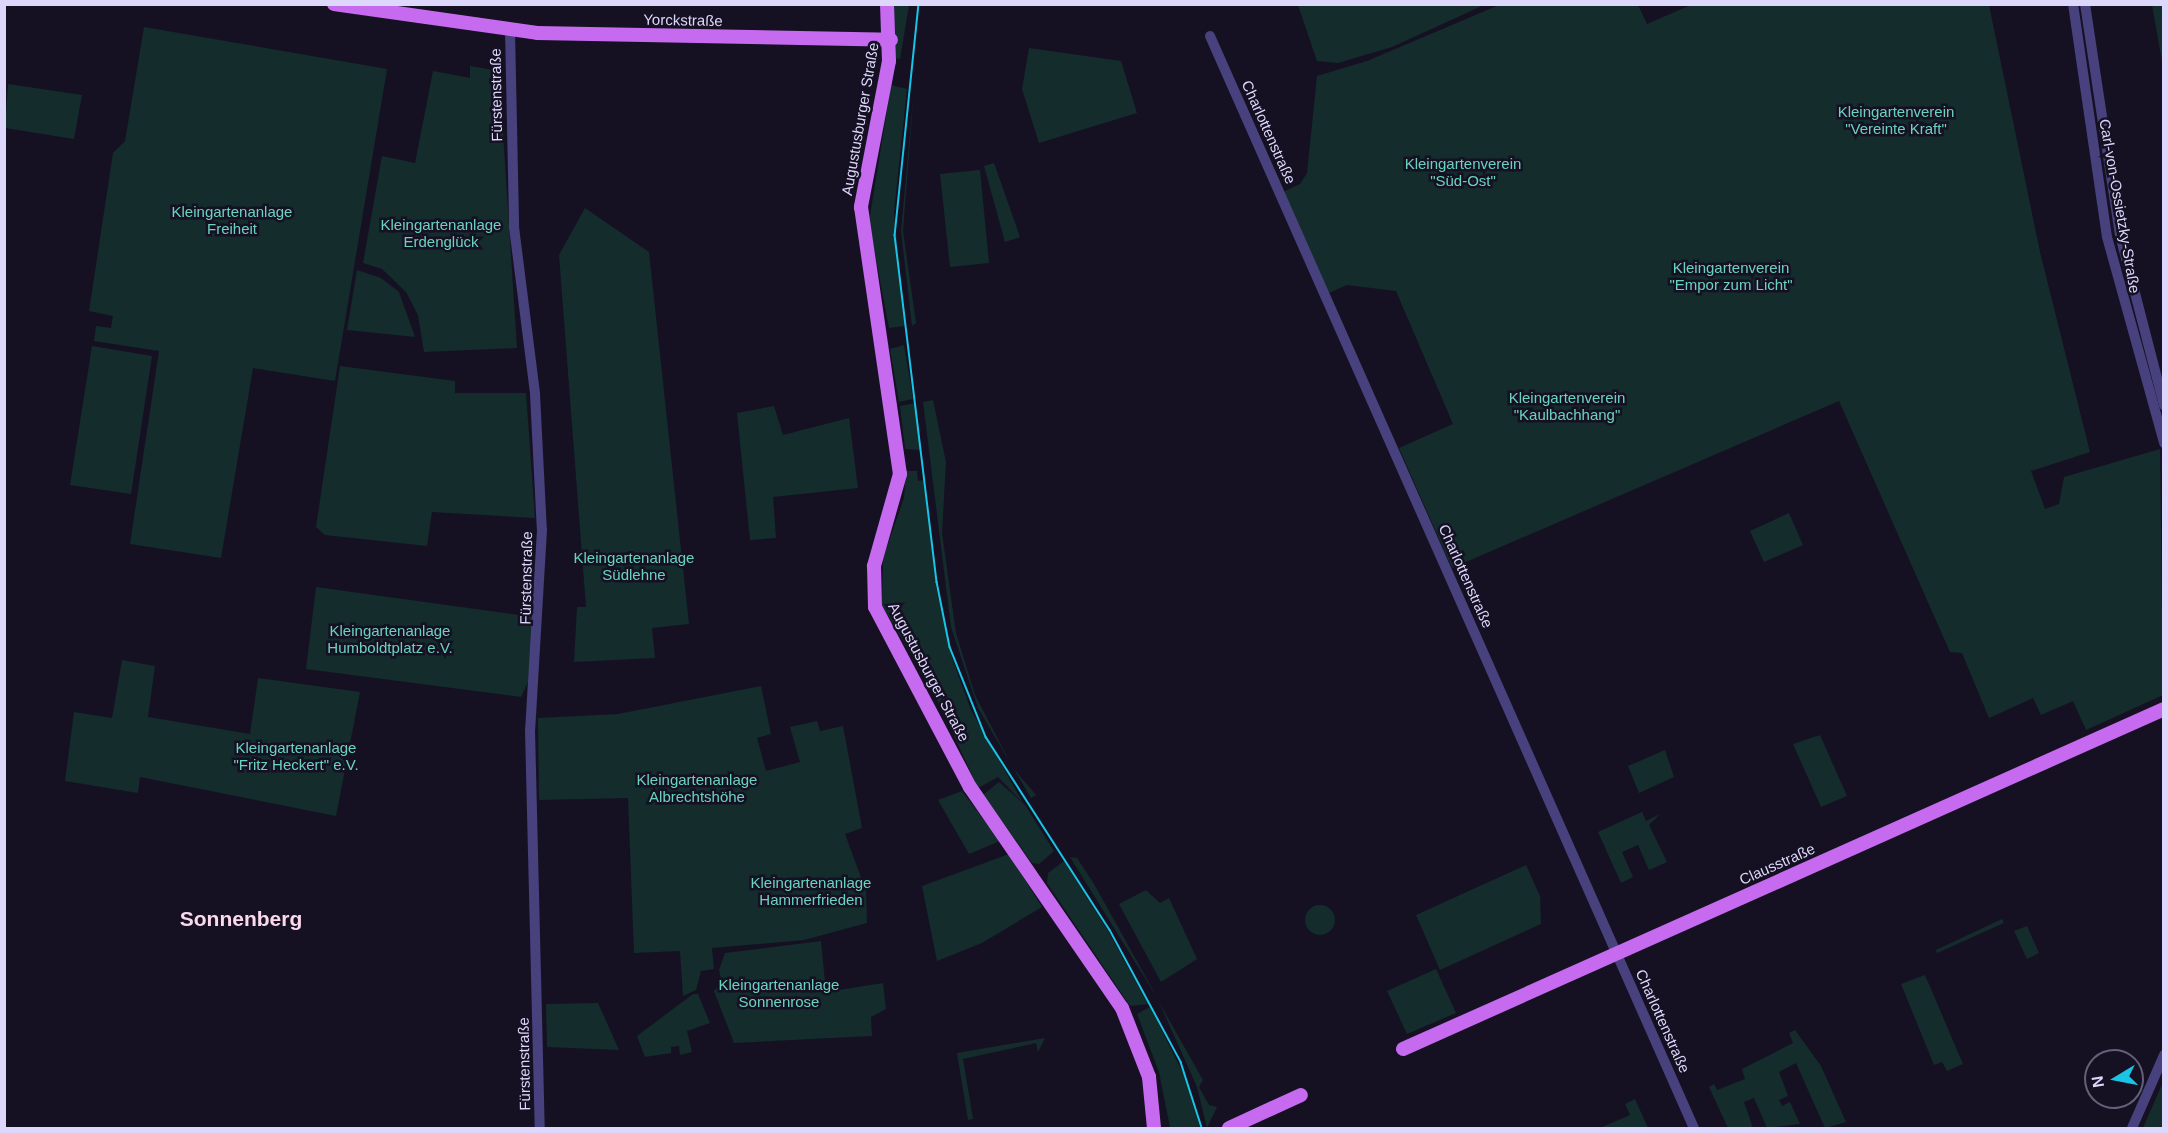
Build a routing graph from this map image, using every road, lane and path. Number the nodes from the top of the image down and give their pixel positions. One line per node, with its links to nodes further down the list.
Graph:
1 (334, 4): 5 (main road, Yorckstraße)
2 (887, 4): 7 (main road, Augustusburger Straße)
3 (2073, 4): 9 (street, Carl-von-Ossietzky-Straße)
4 (2085, 4): 8 (street, Carl-von-Ossietzky-Straße)
5 (510, 30): 7 (main road, Yorckstraße); 15 (street, Fürstenstraße)
6 (1210, 36): 11 (street, Charlottenstraße)
7 (891, 40): 16 (main road, Augustusburger Straße)
8 (2163, 405)
9 (2163, 443)
10 (2163, 709): 11 (main road, Clausstraße)
11 (1617, 954): 12 (main road, Clausstraße); 18 (street, Charlottenstraße)
12 (1403, 1049)
13 (2163, 1055): 19 (street)
14 (1301, 1095): 17 (main road)
15 (540, 1128)
16 (1154, 1128)
17 (1229, 1128)
18 (1694, 1128)
19 (2132, 1128)

